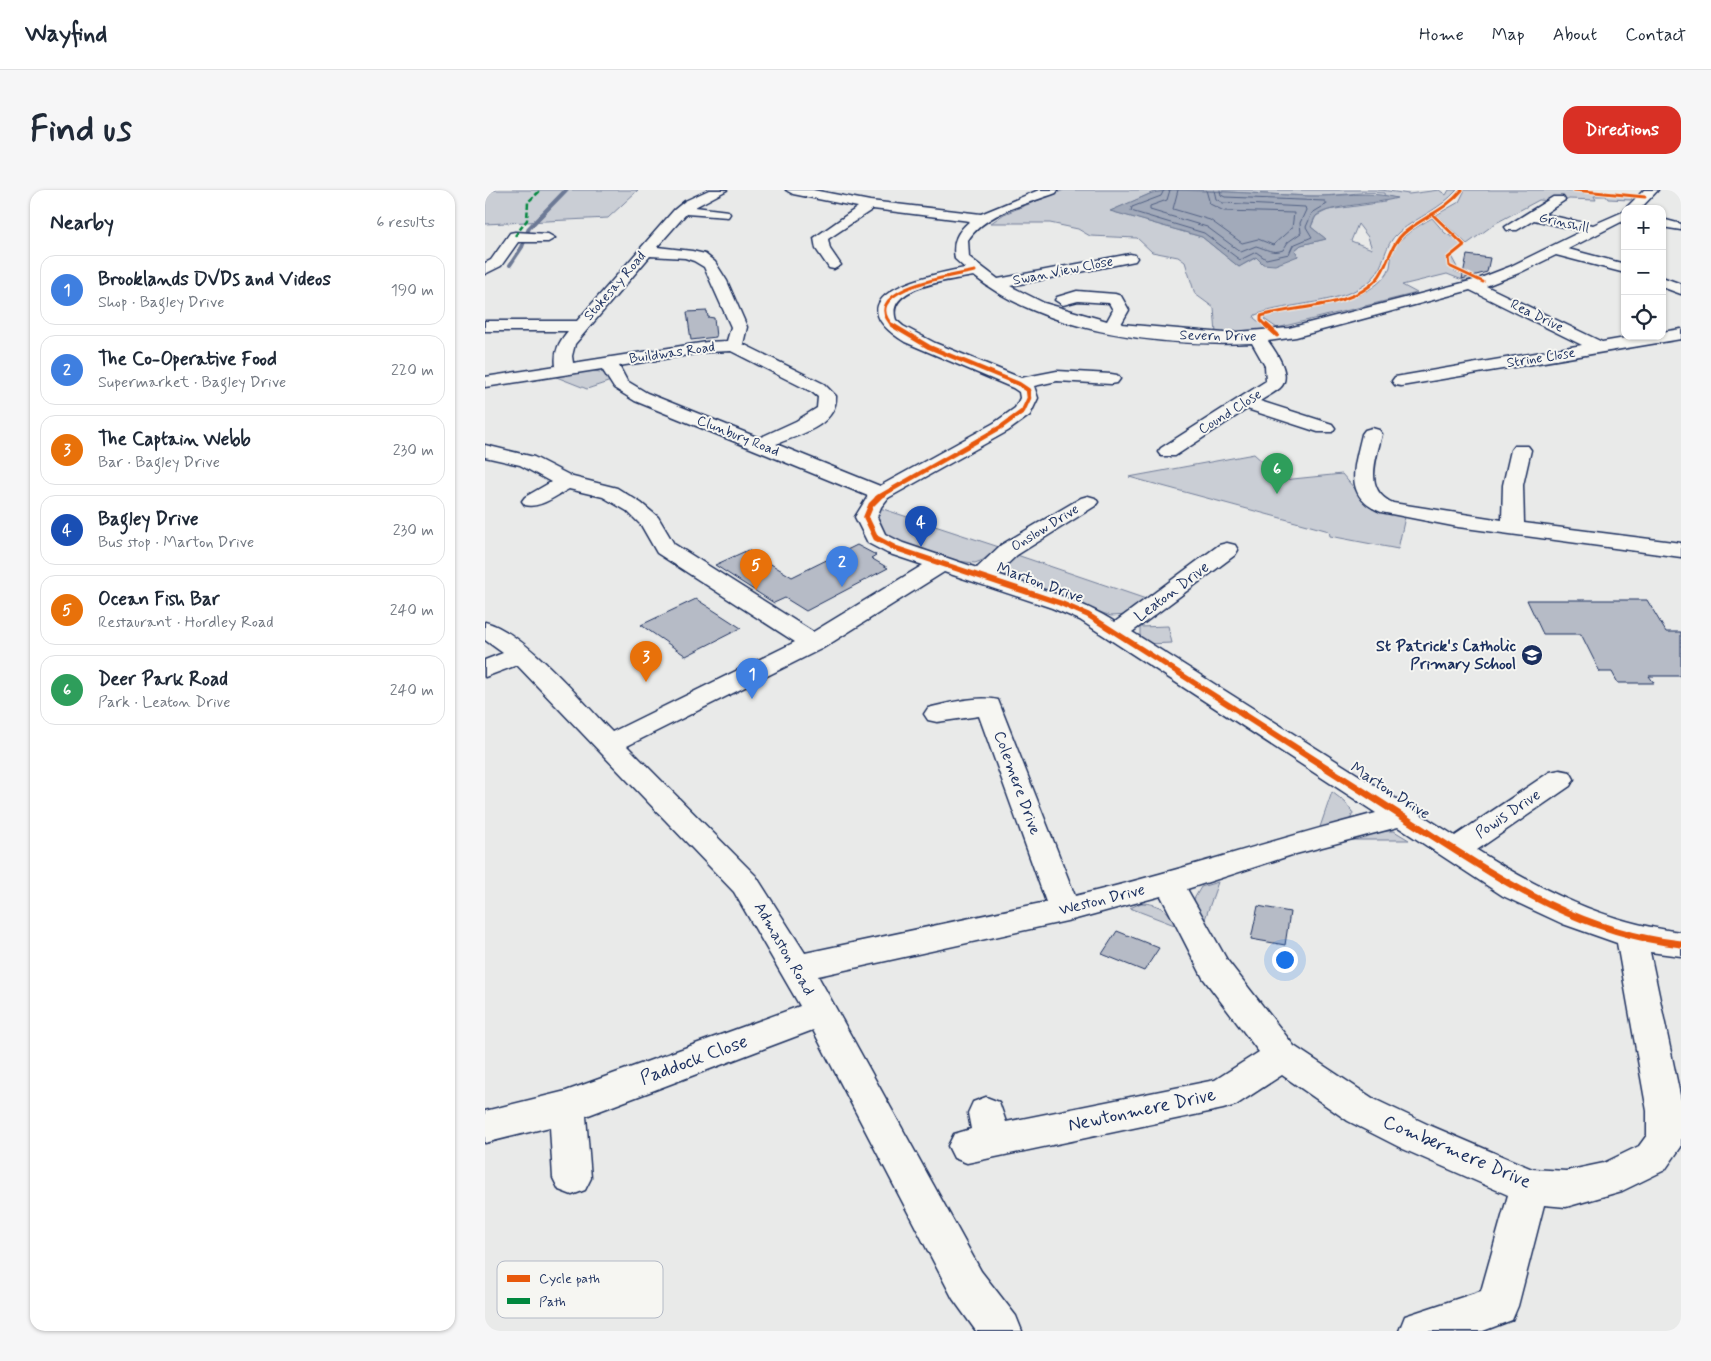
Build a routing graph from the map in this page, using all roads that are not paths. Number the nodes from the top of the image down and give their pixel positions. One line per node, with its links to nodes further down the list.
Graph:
1 (719, 190): 8 (street, Stokesay Road)
2 (793, 190): 6 (street)
3 (1051, 190): 12 (street, Severn Drive)
4 (1651, 190): 7 (street)
5 (1558, 200): 10 (street, Grinshill)
6 (870, 205): 12 (street); 19 (street)
7 (1636, 205)
8 (683, 210): 9 (street); 17 (street, Stokesay Road)
9 (723, 214)
10 (1531, 215): 13 (street, Grinshill); 14 (street, Grinshill)
11 (1621, 216): 14 (street, Severn Drive)
12 (983, 218): 22 (street, Severn Drive)
13 (1512, 227)
14 (1596, 230): 16 (street, Severn Drive)
15 (542, 238): 21 (street)
16 (1555, 250): 20 (street); 25 (street, Severn Drive)
17 (645, 252): 29 (street, Stokesay Road); 33 (street)
18 (1130, 258): 24 (street, Swan View Close)
19 (834, 265)
20 (1621, 268)
21 (485, 269)
22 (975, 271): 24 (street, Severn Drive); 40 (street)
23 (1666, 283): 26 (street)
24 (997, 284): 30 (street, Severn Drive)
25 (1472, 285): 32 (street, Severn Drive); 34 (street, Rea Drive)
26 (1681, 289)
27 (1063, 300): 30 (street)
28 (485, 326): 29 (street)
29 (581, 326): 36 (street, Stokesay Road)
30 (1111, 328): 32 (street, Severn Drive)
31 (1681, 334): 34 (street, Strine Close)
32 (1257, 338): 41 (street, Cound Close)
33 (731, 346): 35 (street, Buildwas Road); 44 (street, Buildwas Road)
34 (1601, 348): 38 (street, Strine Close)
35 (608, 363): 36 (street, Buildwas Road); 44 (street, Clunbury Road)
36 (565, 370): 39 (street, Buildwas Road)
37 (1111, 380): 40 (street)
38 (1401, 381)
39 (485, 382)
40 (1019, 384): 49 (street, Marton Drive)
41 (1246, 403): 42 (street); 47 (street, Cound Close)
42 (1325, 428)
43 (1372, 434): 52 (street)
44 (759, 445): 49 (street, Clunbury Road)
45 (1521, 450): 52 (street)
46 (485, 451): 48 (street)
47 (1168, 452)
48 (566, 482): 50 (street); 59 (street)
49 (881, 494): 55 (street, Marton Drive)
50 (532, 501)
51 (1088, 502): 56 (street, Onslow Drive)
52 (1513, 528): 54 (street)
53 (1227, 550): 58 (street, Leaton Drive)
54 (1681, 550)
55 (940, 564): 56 (street, Marton Drive); 59 (street)
56 (981, 577): 58 (street, Marton Drive)
57 (485, 629): 60 (street, Admaston Road)
58 (1116, 633): 65 (street, Marton Drive)
59 (813, 643): 63 (street)
60 (521, 654): 61 (street); 63 (street, Admaston Road)
61 (485, 669)
62 (937, 714): 68 (street, Colemere Drive)
63 (609, 744): 71 (street, Admaston Road)
64 (1560, 779): 66 (street, Powis Drive)
65 (1403, 816): 66 (street, Marton Drive); 67 (street, Weston Drive)
66 (1455, 850): 69 (street, Marton Drive)
67 (1169, 883): 68 (street, Weston Drive); 73 (street, Combermere Drive)
68 (1064, 909): 71 (street, Weston Drive)
69 (1631, 935): 70 (street, Marton Drive); 78 (street, Combermere Drive)
70 (1681, 944)
71 (797, 968): 72 (street, Admaston Road)
72 (820, 1013): 74 (street, Paddock Close); 79 (street, Admaston Road)
73 (1282, 1056): 76 (street, Newtonmere Drive); 78 (street, Combermere Drive)
74 (567, 1108): 75 (street, Paddock Close); 77 (street)
75 (485, 1127)
76 (981, 1133)
77 (573, 1178)
78 (1530, 1186): 80 (street)
79 (1001, 1331)
80 (1420, 1331)

